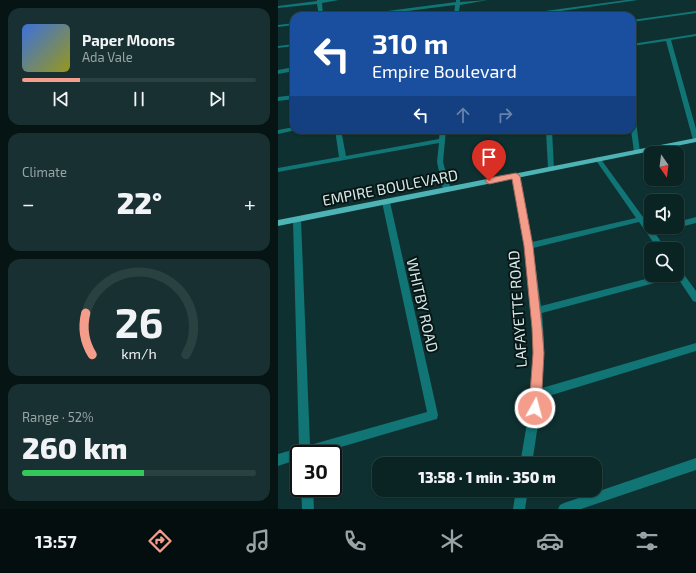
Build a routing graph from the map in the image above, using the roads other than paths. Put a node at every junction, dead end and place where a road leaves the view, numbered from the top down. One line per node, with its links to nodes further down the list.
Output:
1 (337, 0): 4 (street)
2 (486, 0): 5 (street)
3 (636, 0): 10 (street)
4 (319, 1): 6 (street); 7 (street)
5 (458, 2): 8 (street); 9 (street)
6 (278, 7)
7 (320, 12)
8 (386, 12)
9 (457, 12)
10 (546, 12)
11 (696, 12): 12 (street)
12 (636, 20)
13 (290, 24): 14 (street)
14 (278, 26)
15 (696, 35): 16 (street)
16 (668, 40): 17 (street); 30 (street)
17 (636, 44)
18 (290, 46): 19 (street)
19 (278, 48)
20 (290, 70): 21 (street)
21 (278, 72)
22 (290, 98): 23 (street)
23 (278, 99)
24 (290, 130): 25 (street)
25 (278, 132)
26 (339, 134): 33 (street)
27 (442, 134): 31 (street)
28 (549, 134): 35 (street)
29 (635, 134): 32 (street)
30 (696, 140): 32 (main road, EMPIRE BOULEVARD)
31 (441, 141): 33 (street); 38 (street)
32 (637, 152): 34 (main road, EMPIRE BOULEVARD)
33 (343, 159): 36 (street)
34 (598, 159): 35 (main road, EMPIRE BOULEVARD); 41 (street)
35 (551, 169): 37 (main road, EMPIRE BOULEVARD)
36 (278, 170)
37 (516, 176): 38 (main road, EMPIRE BOULEVARD); 46 (street, LAFAYETTE ROAD)
38 (447, 190): 39 (main road, EMPIRE BOULEVARD)
39 (386, 202): 40 (main road, EMPIRE BOULEVARD); 54 (street, WHITBY ROAD)
40 (297, 220): 44 (main road, EMPIRE BOULEVARD); 53 (street)
41 (641, 220): 45 (street); 46 (street)
42 (696, 220): 43 (street)
43 (684, 223)
44 (278, 224)
45 (644, 224)
46 (529, 246): 50 (street, LAFAYETTE ROAD)
47 (644, 282): 50 (street)
48 (684, 282): 49 (street)
49 (696, 298)
50 (536, 311): 52 (street, LAFAYETTE ROAD)
51 (696, 347): 52 (street)
52 (537, 394): 56 (street, LAFAYETTE ROAD)
53 (305, 445)
54 (331, 445)
55 (290, 457): 57 (street)
56 (527, 457)
57 (278, 460)
58 (696, 464): 63 (street)
59 (307, 497): 61 (street)
60 (521, 497): 62 (street)
61 (308, 509)
62 (519, 509)
63 (564, 509)

